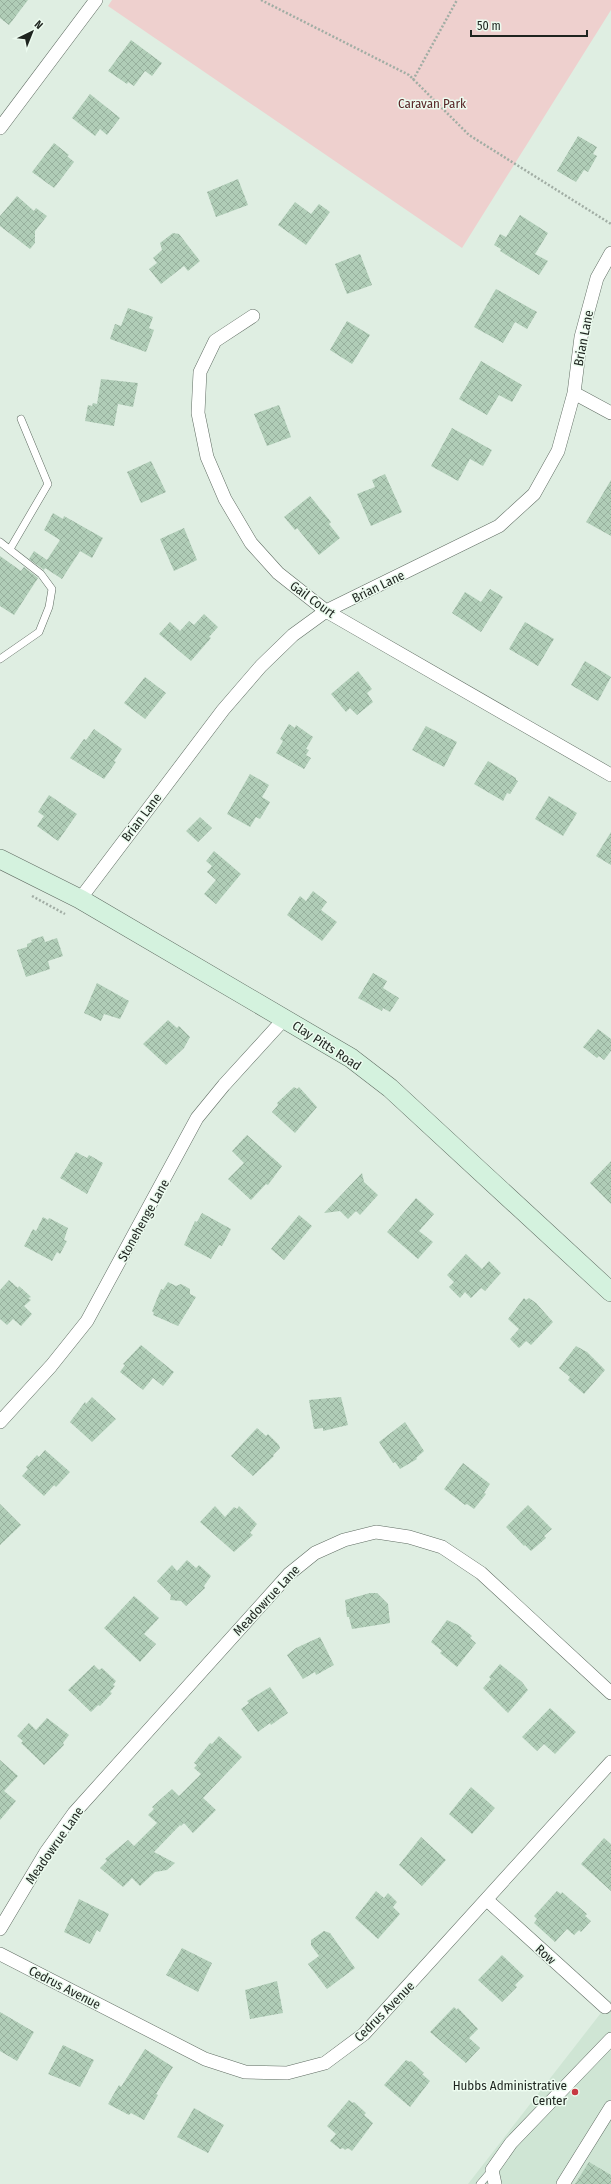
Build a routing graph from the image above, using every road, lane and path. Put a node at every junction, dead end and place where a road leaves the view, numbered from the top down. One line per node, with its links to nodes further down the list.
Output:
1 (96, 0): 5 (street)
2 (261, 0): 4 (path)
3 (457, 0): 4 (path)
4 (413, 80): 6 (path)
5 (0, 128)
6 (611, 224)
7 (611, 253): 9 (street, Brian Lane)
8 (253, 316): 14 (street, Gail Court)
9 (574, 392): 10 (street); 14 (street, Brian Lane)
10 (611, 413)
11 (21, 419): 13 (lane)
12 (0, 542): 13 (lane)
13 (10, 549): 15 (lane)
14 (326, 611): 16 (street, Gail Court); 19 (street, Brian Lane)
15 (0, 660)
16 (611, 775)
17 (0, 859): 19 (street, Clay Pitts Road)
18 (32, 896): 20 (path)
19 (80, 899): 21 (street, Clay Pitts Road)
20 (65, 914)
21 (285, 1018): 22 (street, Clay Pitts Road); 23 (street, Stonehenge Lane)
22 (611, 1292)
23 (0, 1422)
24 (611, 1693): 27 (street, Meadowrue Lane)
25 (611, 1762): 26 (street, Cedrus Avenue)
26 (487, 1900): 28 (street, Cedrus Avenue); 29 (street, Row)
27 (0, 1929)
28 (0, 1954)
29 (605, 2007)
30 (611, 2039): 32 (street)
31 (611, 2107): 35 (street)
32 (492, 2170): 33 (lane); 34 (street)
33 (480, 2184)
34 (495, 2184)
35 (563, 2184)

